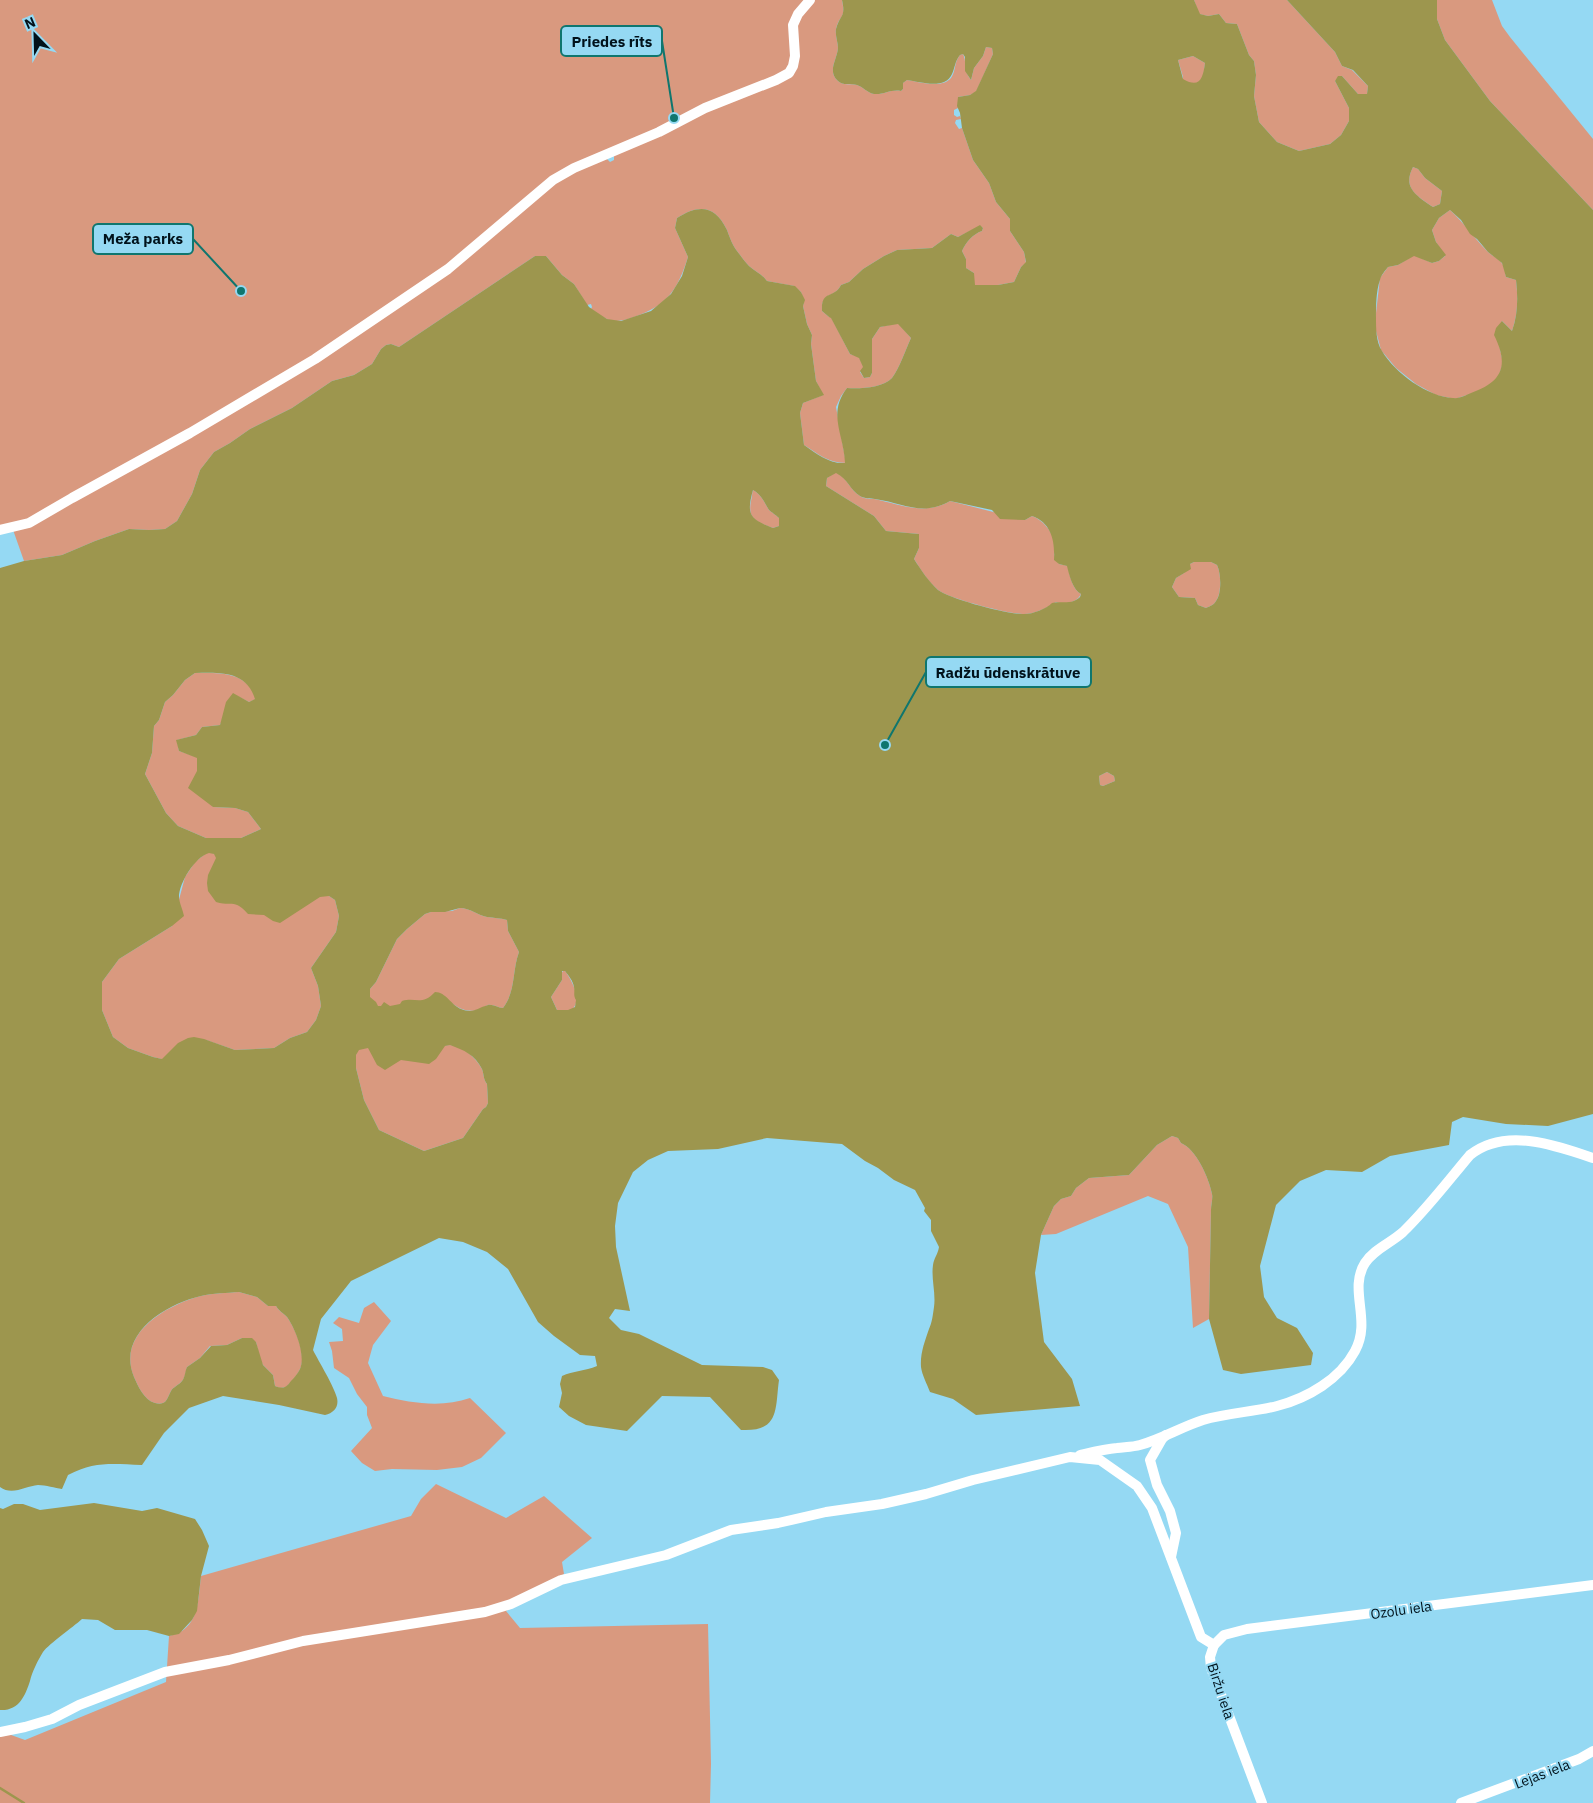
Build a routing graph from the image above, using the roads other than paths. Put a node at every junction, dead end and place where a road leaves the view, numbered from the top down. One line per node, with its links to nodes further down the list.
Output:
1 (810, 0): 2 (street)
2 (0, 530)
3 (1593, 1158): 4 (street)
4 (1168, 1433): 5 (street); 6 (street)
5 (1070, 1457): 6 (street, Biržu iela); 9 (street)
6 (1171, 1557): 8 (street, Biržu iela)
7 (1593, 1585): 8 (street, Ozolu iela)
8 (1214, 1645): 11 (street, Biržu iela)
9 (0, 1732)
10 (1593, 1751): 12 (street, Lejas iela)
11 (1262, 1803)
12 (1460, 1803)

